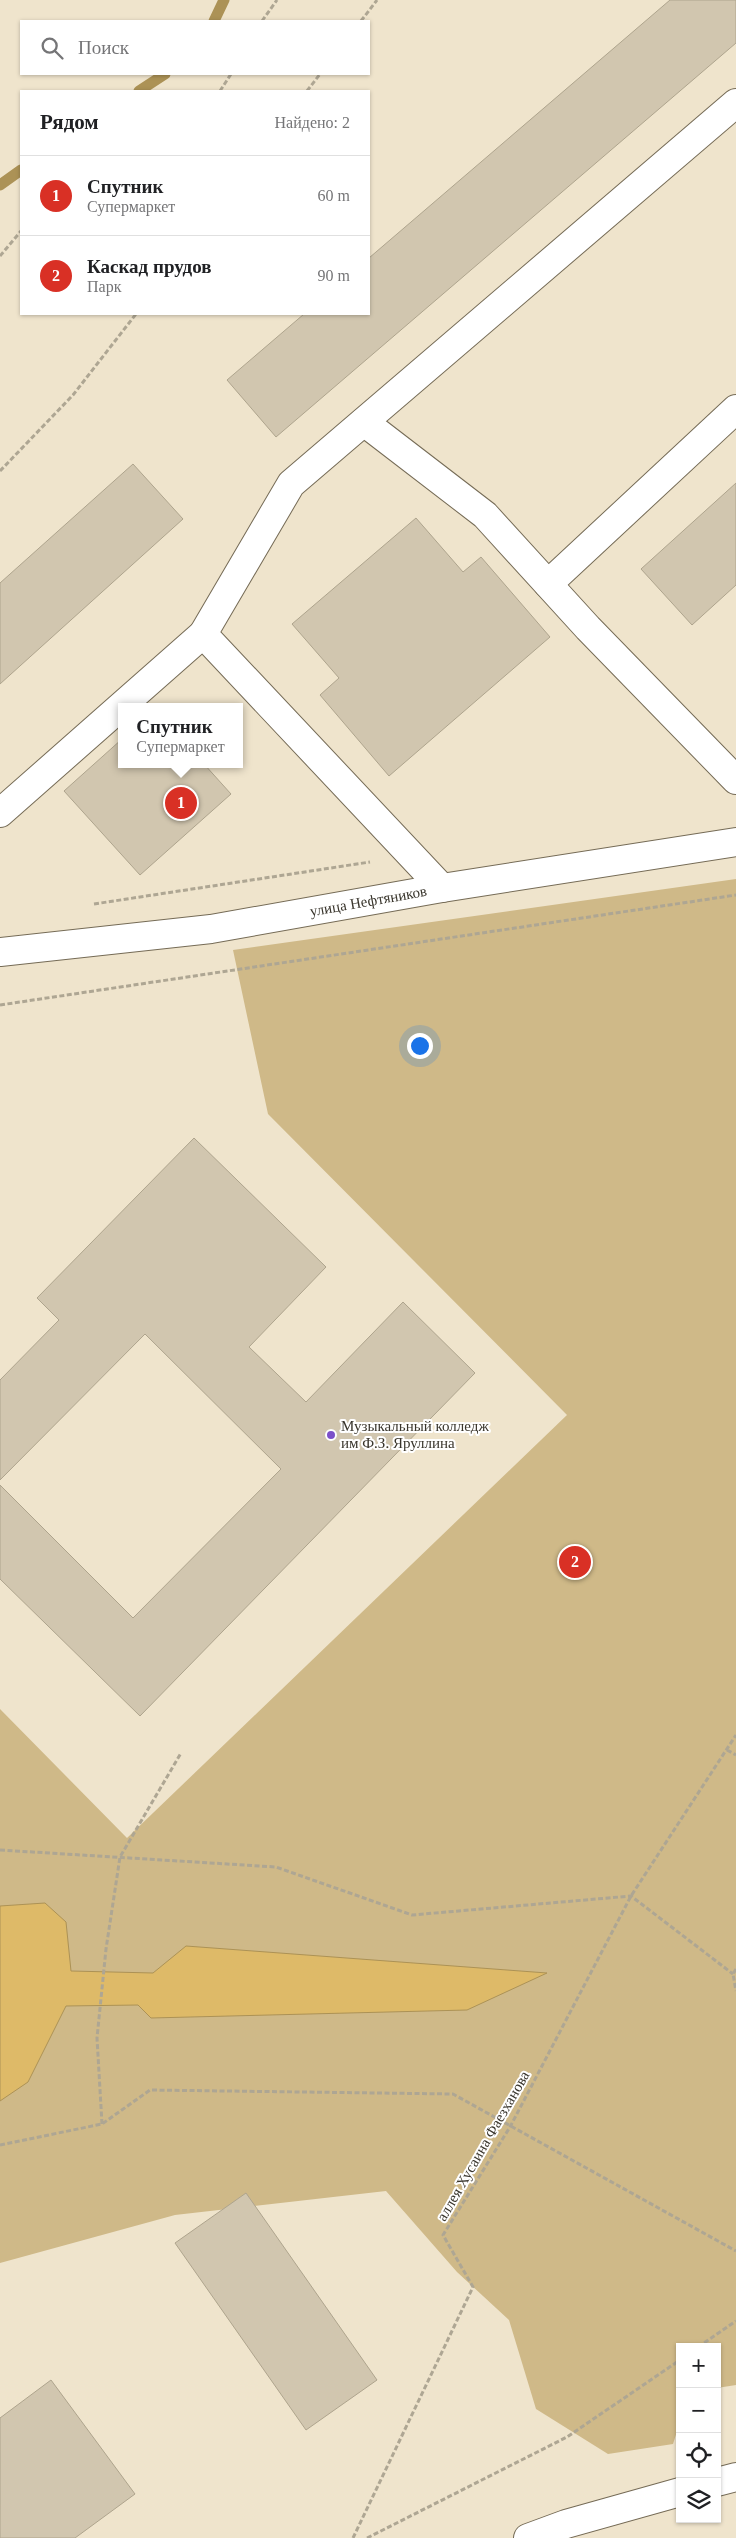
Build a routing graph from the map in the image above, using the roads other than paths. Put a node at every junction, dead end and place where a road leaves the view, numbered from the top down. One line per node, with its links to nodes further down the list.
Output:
1 (736, 103): 3 (street)
2 (736, 410): 4 (street)
3 (364, 422): 4 (street); 5 (street)
4 (548, 584): 8 (street)
5 (203, 634): 6 (street); 11 (street)
6 (125, 703)
7 (118, 709): 9 (street)
8 (736, 780)
9 (0, 813)
10 (736, 842): 11 (street, улица Нефтяников)
11 (442, 888): 12 (street, улица Нефтяников)
12 (0, 952)
13 (736, 2477): 14 (street)
14 (721, 2481)
15 (676, 2493): 16 (street)
16 (528, 2538)

